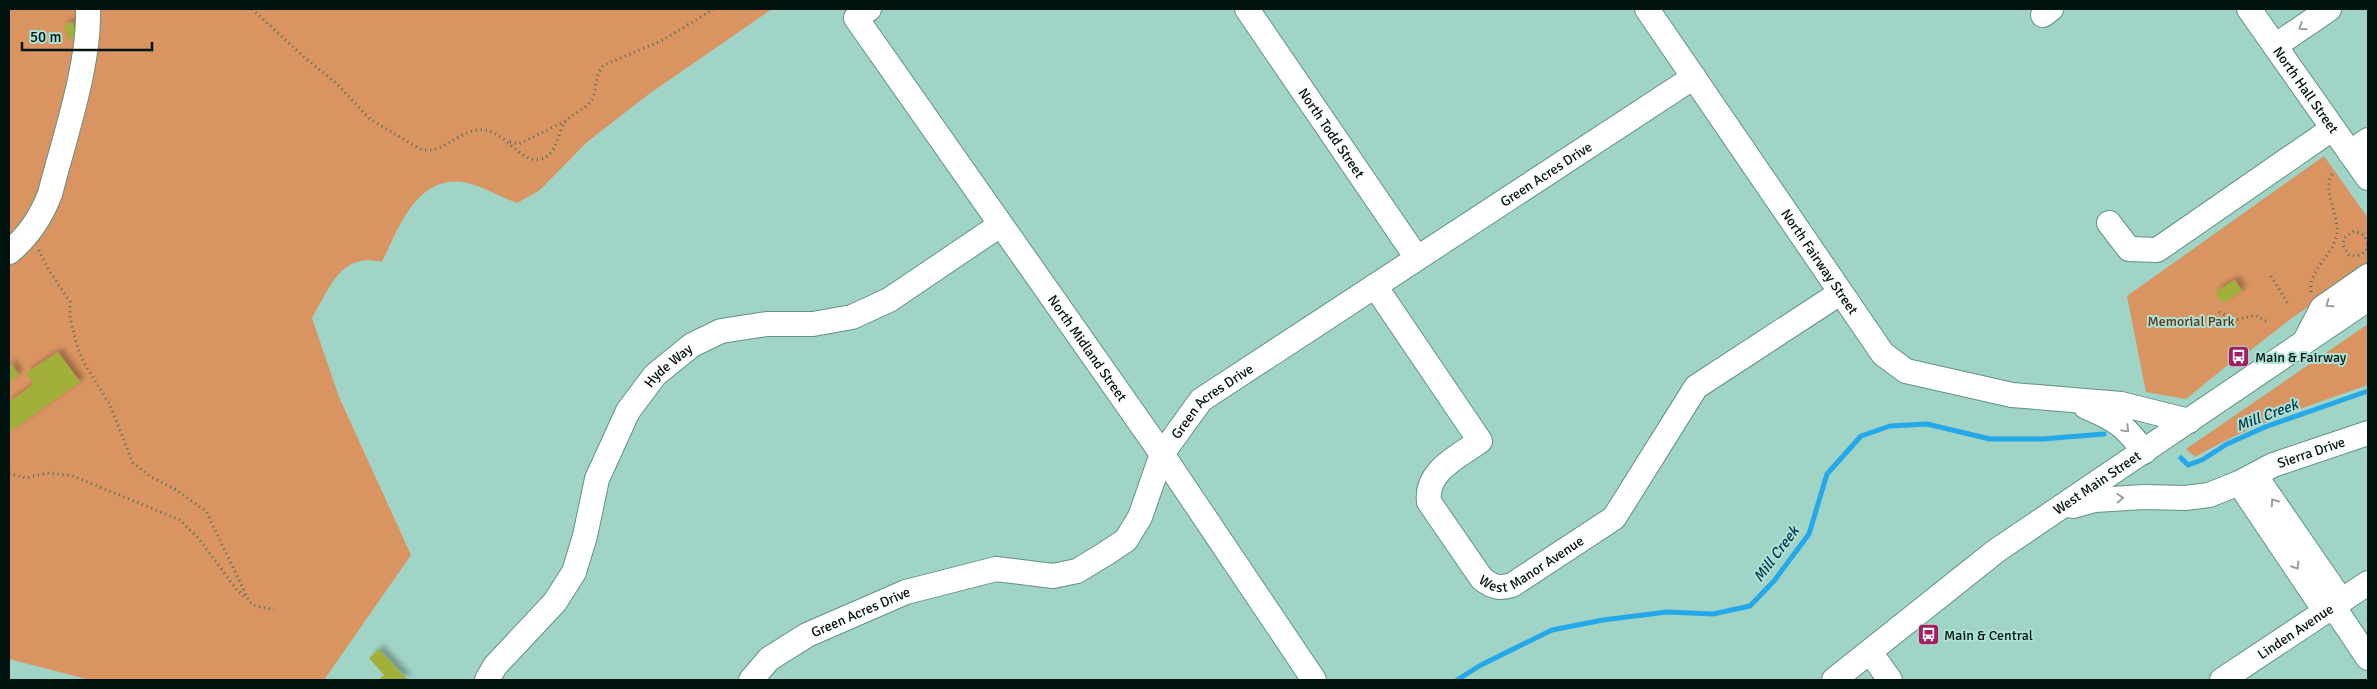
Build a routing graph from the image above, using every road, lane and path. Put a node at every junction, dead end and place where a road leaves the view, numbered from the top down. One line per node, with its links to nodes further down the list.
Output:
1 (88, 9): 18 (street)
2 (252, 9): 13 (path)
3 (714, 9): 11 (path)
4 (1247, 9): 24 (street, North Todd Street)
5 (1647, 9): 10 (street, North Fairway Street)
6 (2249, 9): 9 (street, North Hall Street)
7 (2329, 9): 9 (street, one-way to 9)
8 (862, 13): 19 (street, North Midland Street)
9 (2275, 46): 12 (street, North Hall Street)
10 (1694, 77): 24 (street, Green Acres Drive); 29 (street, North Fairway Street)
11 (567, 120): 13 (path); 13 (path)
12 (2332, 129): 14 (street, North Hall Street); 17 (street)
13 (507, 141)
14 (2362, 161): 16 (street, North Hall Street)
15 (2333, 173): 20 (path)
16 (2368, 195)
17 (2109, 222)
18 (34, 224): 23 (street); 45 (path)
19 (1000, 225): 38 (street, North Midland Street); 50 (street, Hyde Way)
20 (2336, 241): 21 (path); 28 (path)
21 (2343, 242): 22 (path); 22 (path)
22 (2368, 245)
23 (9, 252)
24 (1417, 258): 27 (street, Green Acres Drive)
25 (2271, 276): 31 (path)
26 (2368, 276): 34 (street, one-way to 34)
27 (1375, 286): 29 (street, West Manor Avenue); 38 (street, Green Acres Drive)
28 (2311, 292)
29 (1840, 293): 35 (street, North Fairway Street)
30 (2368, 299): 34 (street, West Main Street)
31 (2289, 305)
32 (2219, 312): 33 (path)
33 (2268, 322)
34 (2304, 343): 36 (street, West Main Street)
35 (2068, 400): 36 (street, North Fairway Street); 39 (street, North Fairway Street, one-way to 39)
36 (2189, 421): 39 (street, West Main Street)
37 (2368, 433): 41 (street, Sierra Drive)
38 (1162, 454): 51 (street, Green Acres Drive); 52 (street, North Midland Street)
39 (2135, 458): 42 (street, North Fairway Street); 43 (street, West Main Street)
40 (9, 473): 45 (path)
41 (2247, 479): 42 (street, Sierra Drive); 46 (street)
42 (2185, 498): 43 (street, one-way to 42)
43 (2056, 511): 48 (street, West Main Street)
44 (2368, 582): 46 (street, Linden Avenue)
45 (249, 601): 47 (path)
46 (2333, 606): 49 (street); 55 (street, Linden Avenue)
47 (274, 610)
48 (1870, 652): 53 (street, West Main Street); 54 (street)
49 (2368, 658)
50 (487, 680)
51 (751, 680)
52 (1314, 680)
53 (1834, 680)
54 (1890, 680)
55 (2222, 680)

